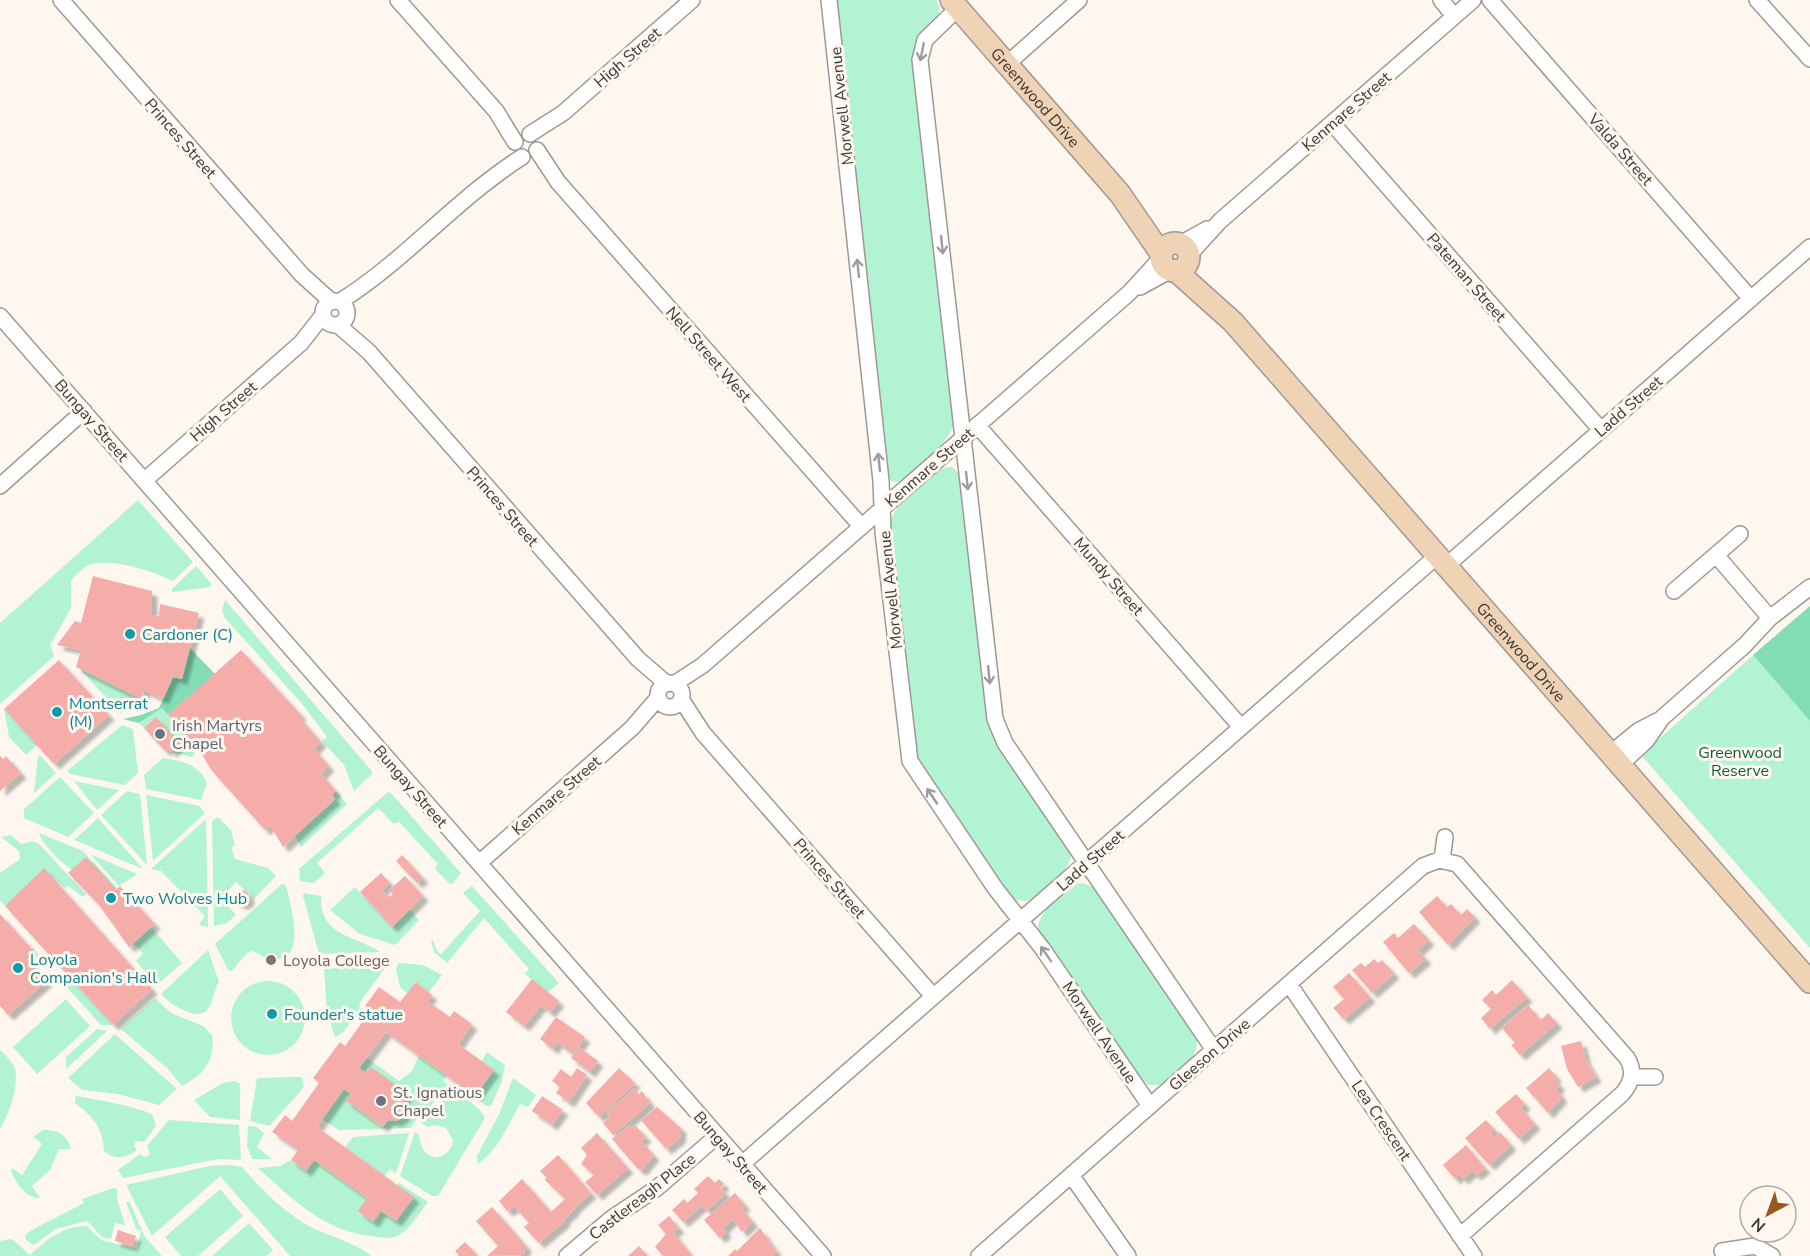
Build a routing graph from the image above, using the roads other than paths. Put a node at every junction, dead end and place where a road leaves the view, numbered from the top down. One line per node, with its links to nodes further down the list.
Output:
1 (61, 0): 19 (street, Princes Street)
2 (398, 0): 15 (street, Nell Street West)
3 (692, 0): 15 (street, High Street)
4 (829, 0): 27 (street, Morwell Avenue, one-way to 4)
5 (1079, 0): 13 (street)
6 (1441, 0): 11 (street)
7 (1473, 0): 11 (street, Kenmare Street)
8 (1490, 0): 18 (street, Valda Street)
9 (1757, 0): 12 (street)
10 (954, 4): 13 (street, Greenwood Drive); 24 (street, one-way to 24)
11 (1454, 16): 14 (street, Kenmare Street)
12 (1810, 58)
13 (1007, 64): 17 (street, Greenwood Drive)
14 (1332, 123): 17 (street, Kenmare Street); 23 (street, Pateman Street)
15 (526, 146): 19 (street, High Street); 28 (street, Nell Street West)
16 (1810, 247): 18 (street, Ladd Street)
17 (1175, 257): 22 (street, Kenmare Street); 31 (street, Greenwood Drive)
18 (1751, 298): 23 (street, Ladd Street)
19 (335, 314): 25 (street, High Street); 35 (street, Princes Street)
20 (0, 316): 21 (street, Bungay Street)
21 (84, 411): 25 (street, Bungay Street); 26 (street)
22 (977, 425): 24 (street, Kenmare Street); 36 (street, Mundy Street)
23 (1601, 430): 31 (street, Ladd Street)
24 (962, 437): 27 (street, Kenmare Street); 40 (street, one-way to 40)
25 (145, 480): 41 (street, Bungay Street)
26 (0, 486)
27 (883, 507): 28 (street, Kenmare Street); 42 (street, Morwell Avenue, one-way to 27)
28 (861, 526): 35 (street, Kenmare Street)
29 (1740, 534): 30 (street)
30 (1716, 555): 33 (street); 34 (street)
31 (1442, 561): 36 (street, Ladd Street); 37 (street, Greenwood Drive)
32 (1810, 587): 34 (street)
33 (1674, 591)
34 (1770, 618): 37 (street)
35 (670, 695): 41 (street, Kenmare Street); 45 (street, Princes Street)
36 (1241, 727): 40 (street, Ladd Street)
37 (1615, 759): 43 (street, Greenwood Drive)
38 (1445, 837): 39 (street)
39 (1442, 860): 44 (street, Gleeson Drive); 47 (street)
40 (1087, 862): 42 (street, Ladd Street); 46 (street)
41 (479, 863): 50 (street, Bungay Street)
42 (1020, 920): 45 (street, Ladd Street); 49 (street, Morwell Avenue, one-way to 42)
43 (1810, 982)
44 (1289, 984): 46 (street, Gleeson Drive); 53 (street, Lea Crescent)
45 (933, 996): 51 (street, Ladd Street)
46 (1214, 1050): 49 (street, Gleeson Drive)
47 (1631, 1077): 48 (street); 53 (street)
48 (1655, 1077)
49 (1150, 1106): 52 (street, Gleeson Drive)
50 (717, 1136): 51 (street, Bungay Street); 55 (street, Castlereagh Place)
51 (742, 1164): 56 (street, Bungay Street)
52 (1071, 1175): 57 (street, Gleeson Drive); 58 (street)
53 (1460, 1236): 59 (street, Lea Crescent)
54 (1722, 1251): 60 (street)
55 (567, 1256)
56 (823, 1256)
57 (979, 1256)
58 (1128, 1256)
59 (1474, 1256)
60 (1772, 1256)

